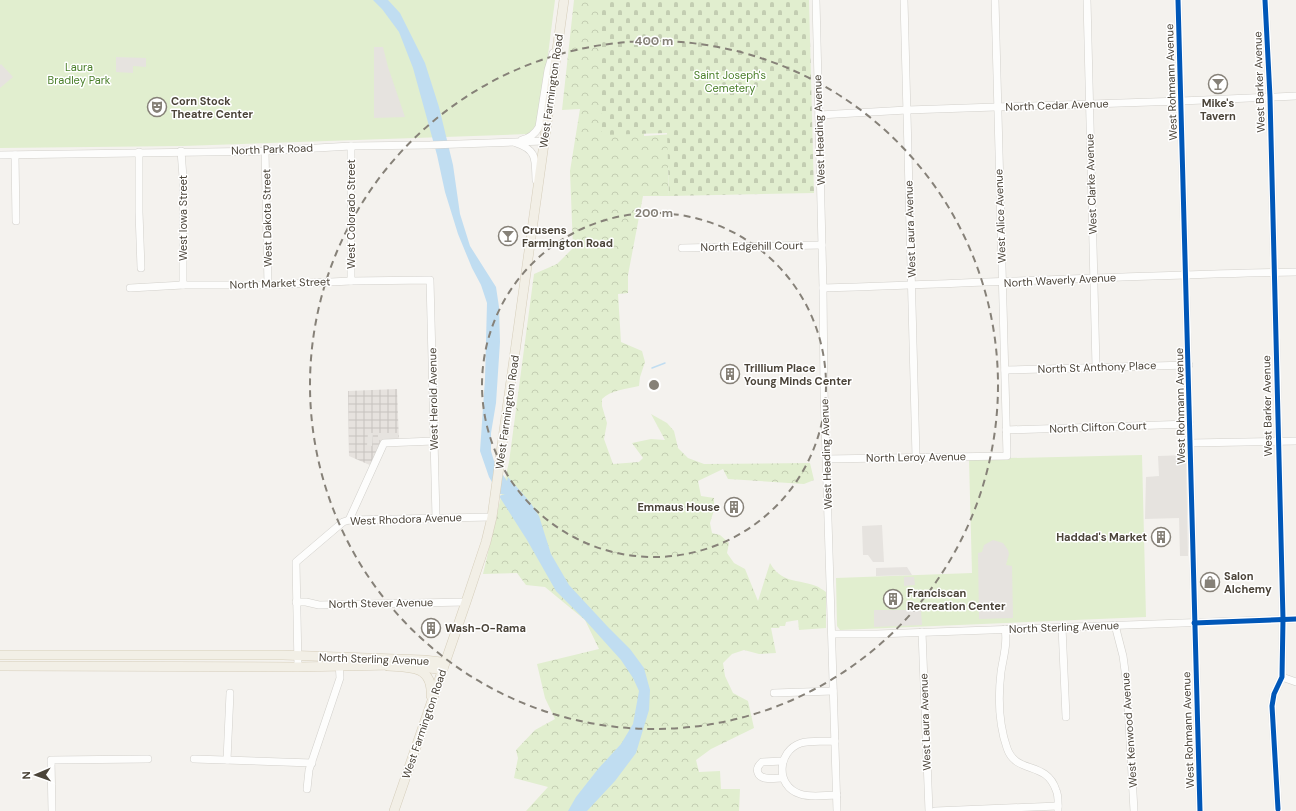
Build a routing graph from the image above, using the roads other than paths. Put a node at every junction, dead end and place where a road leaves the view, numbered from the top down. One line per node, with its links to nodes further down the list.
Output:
1 (564, 0): 8 (main road, West Farmington Road)
2 (816, 0): 15 (street, West Heading Avenue)
3 (904, 0): 14 (street, West Laura Avenue)
4 (995, 0): 13 (street, West Alice Avenue)
5 (1087, 0): 12 (street, West Clarke Avenue)
6 (1178, 0): 11 (street, West Rohmann Avenue)
7 (1265, 0): 10 (street, West Barker Avenue)
8 (559, 34): 16 (main road, West Farmington Road); 17 (street)
9 (1296, 96): 10 (street, North Cedar Avenue)
10 (1270, 97): 11 (street, North Cedar Avenue); 29 (street, West Barker Avenue)
11 (1181, 101): 12 (street, North Cedar Avenue); 31 (street, West Rohmann Avenue)
12 (1089, 104): 13 (street, North Cedar Avenue); 32 (street, West Clarke Avenue)
13 (997, 107): 14 (street, North Cedar Avenue); 35 (street, West Alice Avenue)
14 (907, 110): 15 (street, North Cedar Avenue); 38 (street, West Laura Avenue)
15 (819, 115): 26 (street, West Heading Avenue)
16 (544, 141): 17 (street, North Park Road); 24 (main road, West Farmington Road)
17 (512, 142): 18 (street, North Park Road); 24 (street)
18 (350, 146): 20 (street, North Park Road); 34 (street, West Colorado Street)
19 (181, 151): 20 (street, North Park Road); 21 (street, North Park Road); 36 (street, West Iowa Street)
20 (265, 151): 37 (street, West Dakota Street)
21 (139, 152): 23 (street, North Park Road); 28 (street)
22 (0, 155): 23 (street, North Park Road)
23 (15, 155): 25 (street)
24 (536, 196): 53 (main road, West Farmington Road)
25 (16, 221)
26 (822, 245): 27 (street, North Edgehill Court); 40 (street, West Heading Avenue)
27 (682, 248)
28 (141, 268)
29 (1274, 272): 30 (street, North Waverly Avenue); 31 (street, North Waverly Avenue); 48 (street, West Barker Avenue)
30 (1296, 272)
31 (1186, 274): 32 (street, North Waverly Avenue); 41 (street, West Rohmann Avenue)
32 (1094, 278): 35 (street, North Waverly Avenue); 42 (street, West Clarke Avenue)
33 (430, 280): 34 (street, North Market Street); 46 (street, West Herold Avenue)
34 (351, 281): 37 (street, North Market Street)
35 (1002, 282): 38 (street, North Waverly Avenue); 43 (street, West Alice Avenue)
36 (183, 285): 37 (street, North Market Street); 39 (street, North Market Street)
37 (268, 285)
38 (912, 286): 40 (street, North Waverly Avenue); 51 (street, West Laura Avenue)
39 (130, 288)
40 (823, 288): 52 (street, West Heading Avenue)
41 (1188, 365): 42 (street, North St Anthony Place); 44 (street, West Rohmann Avenue)
42 (1096, 367): 43 (street, North St Anthony Place)
43 (1005, 370): 45 (street, West Alice Avenue)
44 (1190, 424): 45 (street, North Clifton Court); 49 (street, West Rohmann Avenue)
45 (1006, 430): 50 (street, West Alice Avenue)
46 (434, 441): 54 (street, West Herold Avenue); 55 (street)
47 (1296, 441): 48 (street)
48 (1278, 442): 49 (street); 58 (street, West Barker Avenue)
49 (1191, 443): 60 (street, West Rohmann Avenue)
50 (1007, 456): 51 (street, North Leroy Avenue)
51 (916, 457): 52 (street, North Leroy Avenue)
52 (826, 459): 65 (street, West Heading Avenue)
53 (492, 517): 54 (street, West Rhodora Avenue); 57 (main road, West Farmington Road)
54 (436, 518): 55 (street, West Rhodora Avenue)
55 (349, 520): 56 (street, West Rhodora Avenue)
56 (296, 602): 57 (street, North Stever Avenue); 67 (street, West Rhodora Avenue)
57 (466, 602): 72 (main road, West Farmington Road)
58 (1283, 619): 59 (street, North Sterling Avenue); 60 (street, North Sterling Avenue); 73 (street, West Barker Avenue)
59 (1296, 619)
60 (1194, 623): 61 (street, North Sterling Avenue); 97 (street, West Rohmann Avenue)
61 (1115, 625): 62 (street, North Sterling Avenue); 96 (street, West Kenwood Avenue)
62 (1062, 627): 63 (street, North Sterling Avenue); 79 (street)
63 (1006, 629): 64 (street, North Sterling Avenue); 89 (street)
64 (922, 632): 65 (street, North Sterling Avenue); 94 (street, West Laura Avenue)
65 (832, 634): 75 (street, West Heading Avenue)
66 (0, 655): 67 (main road, North Sterling Avenue)
67 (298, 656): 68 (main road, North Sterling Avenue); 71 (street, West Rhodora Avenue)
68 (339, 662): 69 (main road, North Sterling Avenue); 71 (main road, North Sterling Avenue); 72 (main road, North Sterling Avenue); 85 (street)
69 (374, 665): 72 (main road, North Sterling Avenue); 78 (main road)
70 (0, 666): 71 (main road, North Sterling Avenue)
71 (298, 667)
72 (443, 669): 78 (main road, West Farmington Road)
73 (1282, 677): 74 (street); 90 (street, West Barker Avenue)
74 (1296, 682)
75 (833, 691): 77 (street); 80 (street, West Heading Avenue)
76 (230, 693): 83 (street)
77 (774, 693)
78 (428, 715): 92 (main road, West Farmington Road)
79 (1066, 717)
80 (835, 741): 84 (street); 88 (street, West Heading Avenue)
81 (148, 759): 91 (street)
82 (194, 759): 83 (street)
83 (227, 760): 85 (street)
84 (783, 761): 86 (street); 86 (street)
85 (312, 763): 87 (street)
86 (782, 778): 88 (street)
87 (307, 788)
88 (837, 795): 93 (street, West Heading Avenue)
89 (1058, 808): 95 (street)
90 (1278, 809)
91 (52, 811)
92 (394, 811)
93 (837, 811)
94 (929, 811)
95 (935, 811)
96 (1134, 811)
97 (1200, 811)

